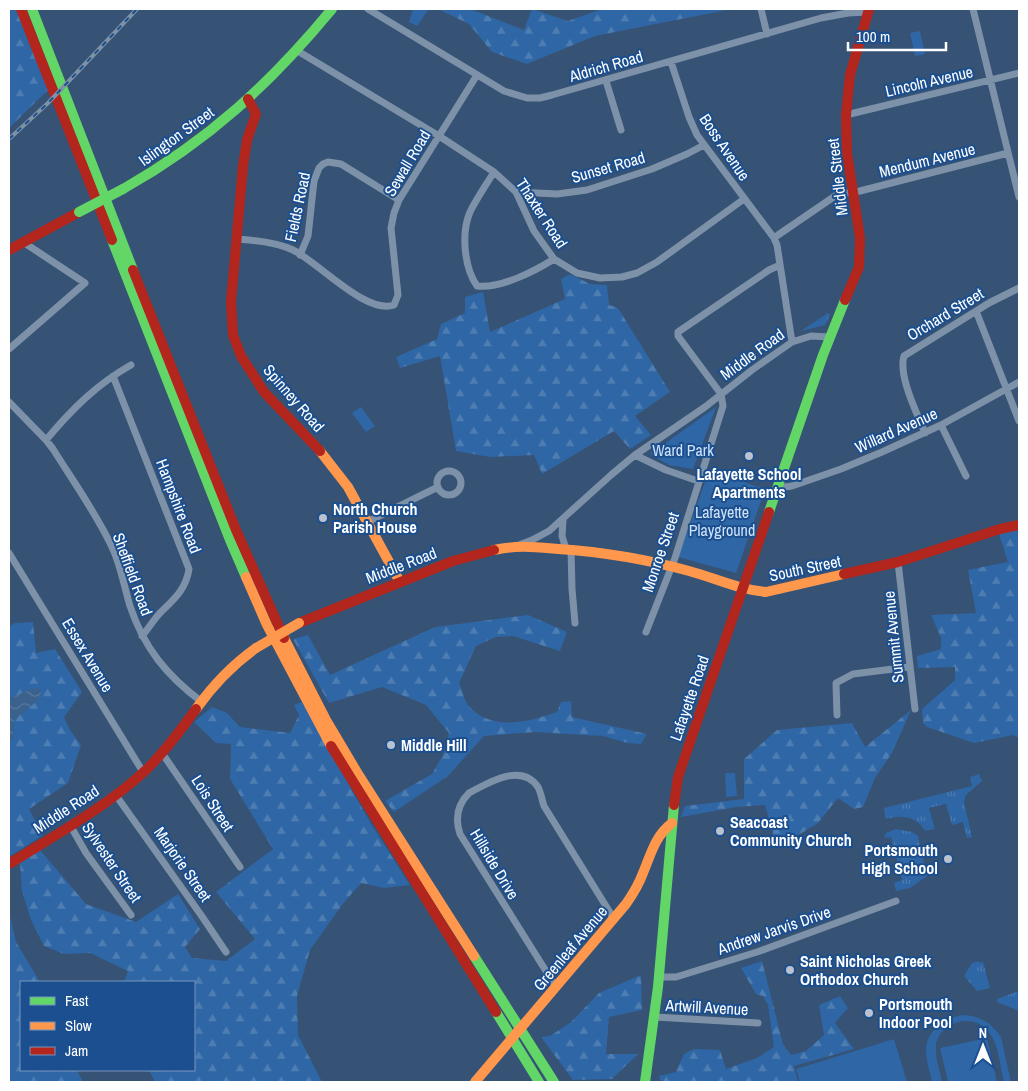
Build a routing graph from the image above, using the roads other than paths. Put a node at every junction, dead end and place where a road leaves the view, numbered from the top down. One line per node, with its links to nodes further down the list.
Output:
1 (21, 9): 86 (main road)
2 (32, 9): 85 (main road)
3 (332, 9): 9 (main road, Islington Street)
4 (368, 9): 12 (street, Aldrich Road)
5 (761, 9): 8 (street)
6 (973, 9): 14 (street)
7 (869, 10): 8 (street, Aldrich Road); 16 (main road, Middle Street)
8 (767, 34): 10 (street, Aldrich Road)
9 (296, 50): 15 (main road, Islington Street); 18 (street, Thaxter Road)
10 (671, 62): 13 (street, Aldrich Road); 19 (street, Boss Avenue)
11 (1019, 73): 14 (street, Lincoln Avenue)
12 (477, 75): 13 (street, Aldrich Road); 18 (street, Sewall Road)
13 (606, 80): 17 (street)
14 (991, 81): 16 (street, Lincoln Avenue); 20 (street)
15 (248, 99): 28 (main road, Spinney Road); 29 (main road, Islington Street, bridge)
16 (846, 115): 23 (main road, Middle Street)
17 (621, 130)
18 (439, 136): 21 (street, Thaxter Road); 26 (street, Sewall Road)
19 (704, 144): 22 (street, Sunset Road); 25 (street, Boss Avenue)
20 (1008, 153): 23 (street, Mendum Avenue); 24 (street)
21 (494, 172): 22 (street, Thaxter Road); 31 (street)
22 (516, 192): 31 (street, Thaxter Road)
23 (853, 192): 27 (street, Mendum Avenue); 35 (main road, Middle Street)
24 (1019, 197)
25 (744, 199): 27 (street, Boss Avenue); 31 (street, Thaxter Road)
26 (399, 200): 30 (street, Fields Road); 30 (street, Sewall Road)
27 (774, 238): 32 (street)
28 (236, 239): 30 (street, Sewall Road); 54 (main road, Spinney Road)
29 (14, 246): 37 (street)
30 (300, 255)
31 (554, 259)
32 (780, 265): 36 (street); 42 (street)
33 (1019, 288): 34 (street, Orchard Street)
34 (976, 311): 41 (street); 46 (street, Orchard Street)
35 (829, 337): 36 (street, Middle Road); 52 (main road, Lafayette Road)
36 (792, 342): 42 (street, Middle Road)
37 (9, 348)
38 (131, 365): 39 (street)
39 (113, 376): 47 (street); 65 (street, Hampshire Road)
40 (1019, 382): 41 (street, Willard Avenue)
41 (1006, 389): 44 (street); 45 (street, Willard Avenue)
42 (721, 394): 48 (street, Middle Road); 50 (street, Monroe Street)
43 (9, 402): 47 (street, Sheffield Road)
44 (1019, 421)
45 (941, 425): 46 (street, Willard Avenue); 49 (street)
46 (925, 433): 52 (street, Willard Avenue)
47 (46, 440): 65 (street, Sheffield Road)
48 (635, 455): 50 (street); 53 (street, Middle Road)
49 (966, 476)
50 (698, 481): 60 (street, Monroe Street)
51 (438, 487): 54 (street)
52 (778, 488): 62 (main road, Lafayette Road)
53 (563, 520): 56 (street, Middle Road); 57 (street)
54 (367, 522): 61 (main road, Spinney Road)
55 (1019, 525): 59 (main road, South Street)
56 (514, 546): 57 (main road, South Street); 61 (main road, Middle Road)
57 (568, 549): 60 (main road, South Street); 63 (street)
58 (9, 553): 71 (street, Essex Avenue)
59 (898, 562): 62 (main road, South Street); 66 (street, Summit Avenue)
60 (672, 566): 62 (main road, South Street); 64 (street, Monroe Street)
61 (400, 582): 67 (main road, Middle Road, bridge)
62 (743, 588): 74 (main road, Lafayette Road)
63 (575, 623)
64 (646, 632)
65 (142, 636): 67 (street, Sheffield Road)
66 (909, 667): 68 (street, Summit Avenue); 69 (street)
67 (202, 702): 70 (main road, Middle Road)
68 (915, 710)
69 (837, 715)
70 (162, 753): 71 (main road, Middle Road); 76 (street, Lois Street)
71 (143, 772): 72 (main road, Middle Road)
72 (115, 794): 73 (main road, Middle Road); 80 (street, Marjorie Street)
73 (70, 824): 75 (main road, Middle Road); 78 (street, Sylvester Street)
74 (672, 824): 79 (main road, Greenleaf Avenue); 81 (main road, Lafayette Road)
75 (9, 864)
76 (240, 867)
77 (896, 901): 81 (street, Andrew Jarvis Drive)
78 (131, 915)
79 (614, 919): 82 (main road, Greenleaf Avenue); 82 (street, Hillside Drive)
80 (226, 952)
81 (659, 977): 83 (main road, Lafayette Road)
82 (556, 988): 85 (main road, Greenleaf Avenue)
83 (654, 1017): 84 (street, Artwill Avenue); 90 (main road, Lafayette Road)
84 (758, 1024)
85 (520, 1028): 86 (main road, Greenleaf Avenue); 89 (main road)
86 (512, 1038): 87 (main road, Greenleaf Avenue); 88 (main road)
87 (475, 1082)
88 (539, 1082)
89 (554, 1082)
90 (645, 1082)

